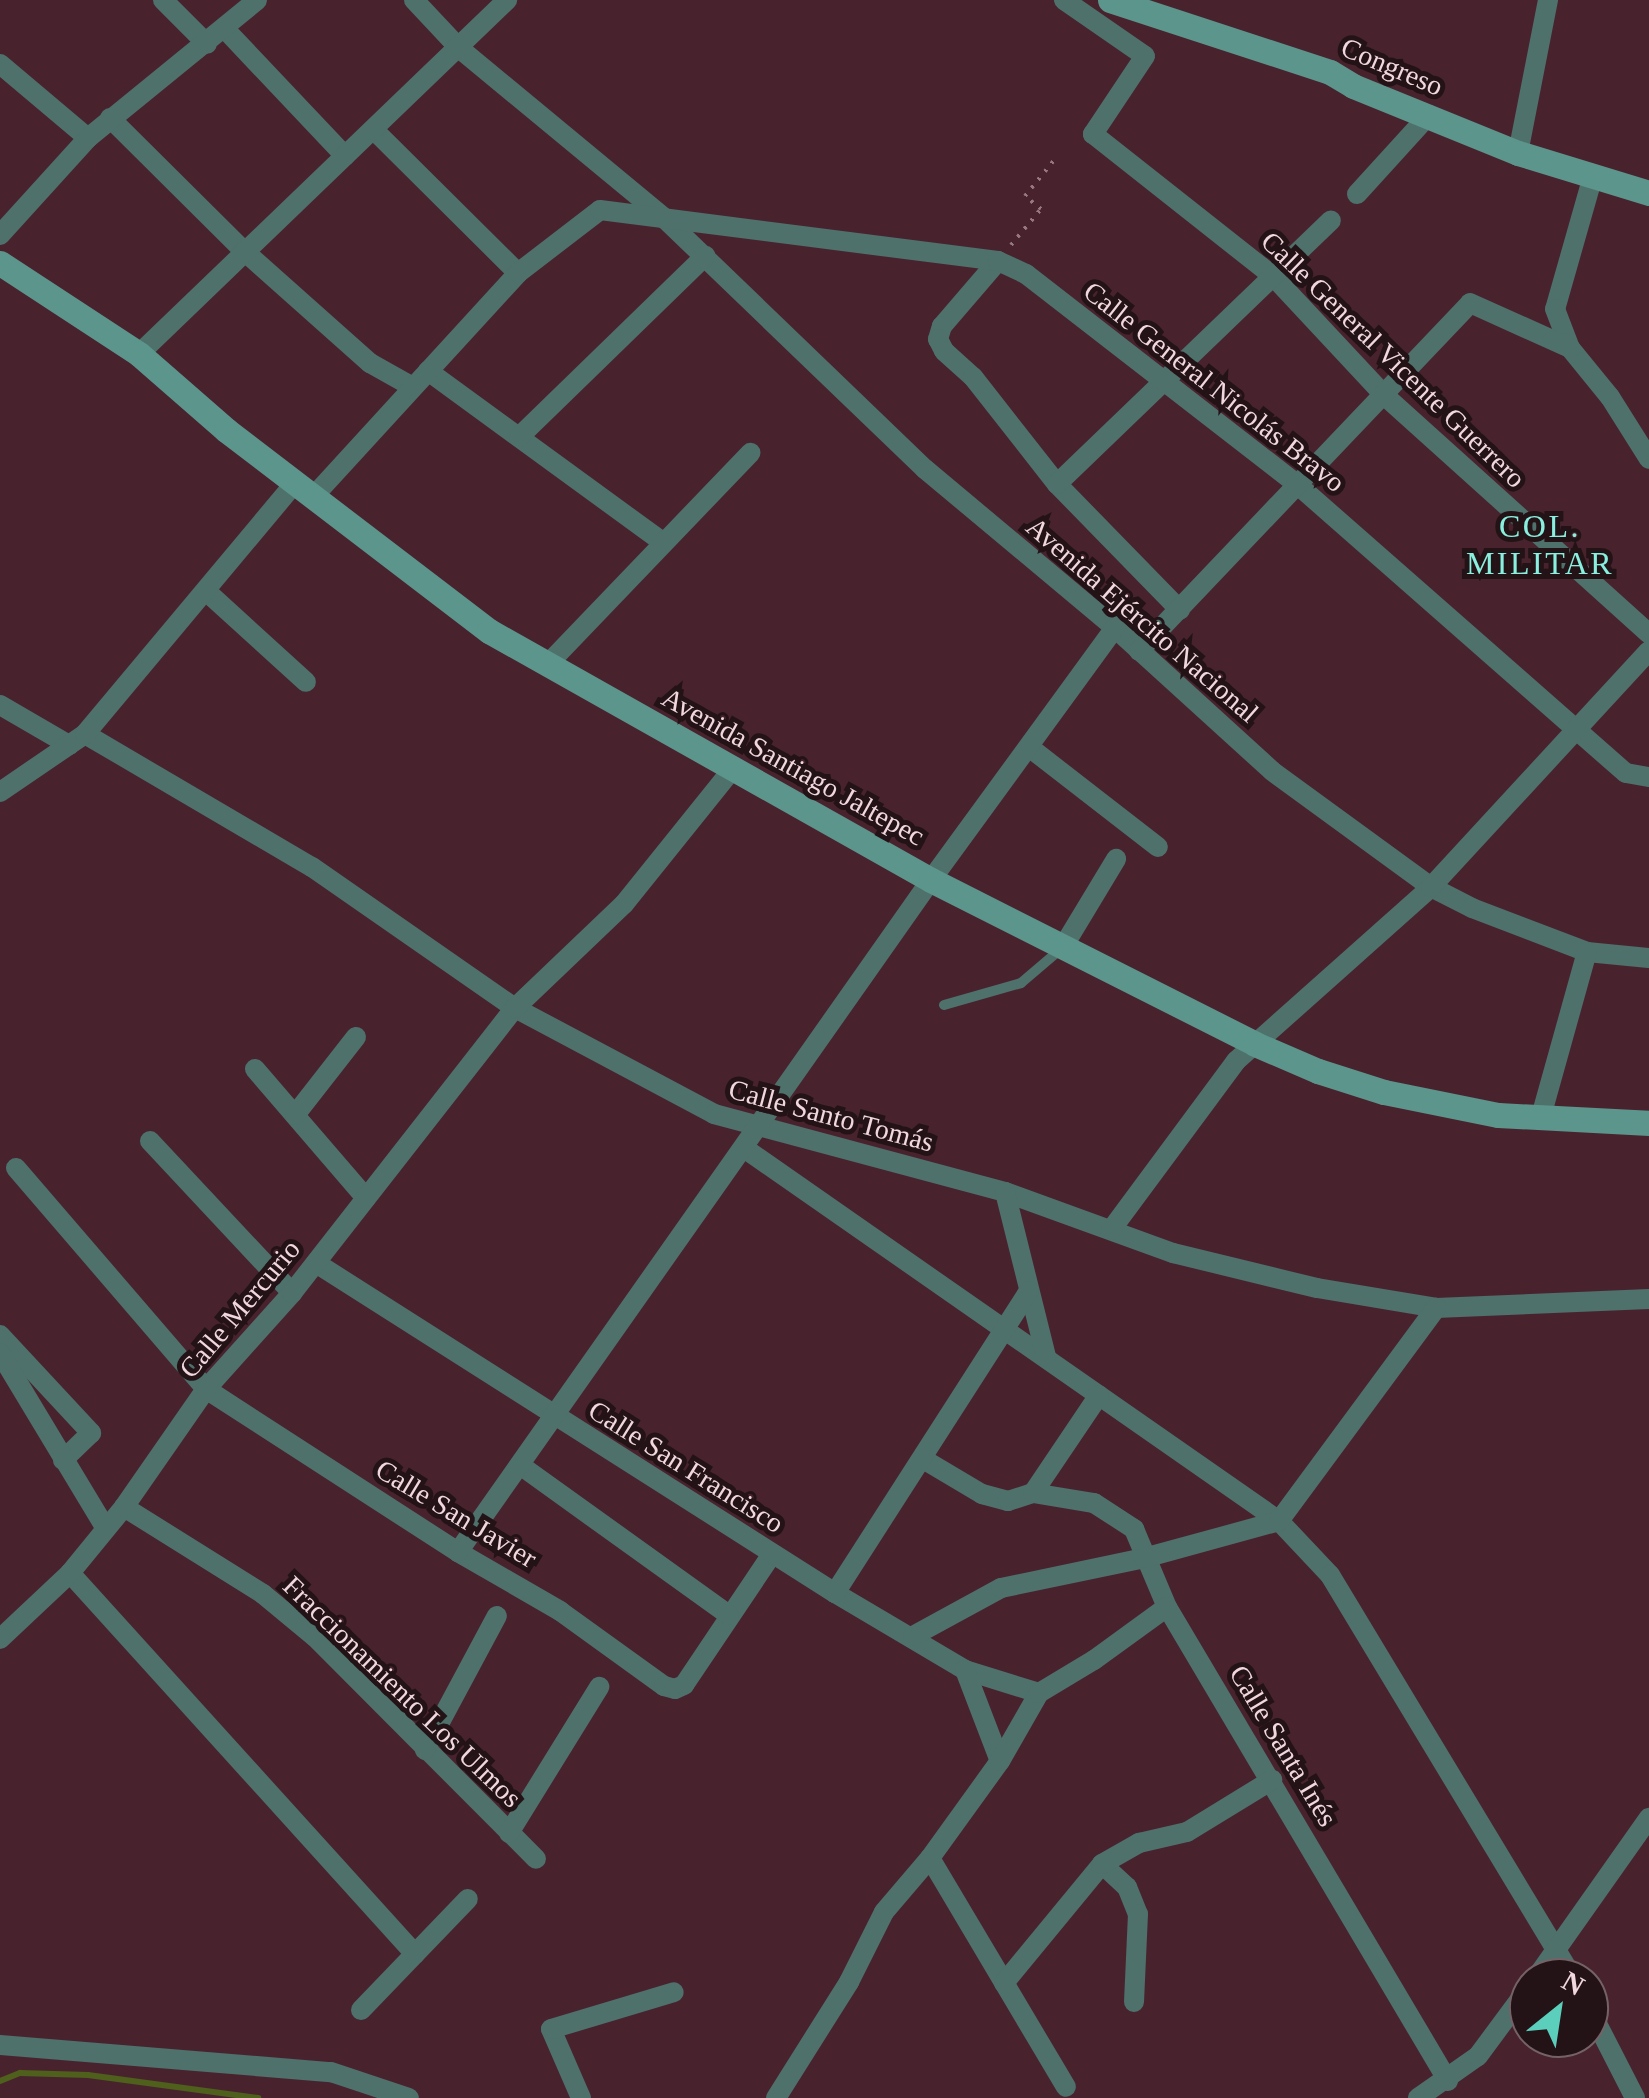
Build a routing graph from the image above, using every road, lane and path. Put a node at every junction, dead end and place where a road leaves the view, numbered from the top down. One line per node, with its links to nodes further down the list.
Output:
1 (163, 0): 9 (street)
2 (257, 0): 8 (street)
3 (414, 0): 10 (street, Avenida Ejército Nacional)
4 (507, 0): 10 (street)
5 (1064, 0): 30 (street, Calle General Vicente Guerrero)
6 (1110, 0): 12 (street, Congreso)
7 (1548, 0): 16 (street)
8 (224, 28): 9 (street); 17 (street)
9 (207, 44): 13 (street)
10 (459, 48): 14 (street); 22 (street, Avenida Ejército Nacional)
11 (0, 64): 15 (street)
12 (1429, 115): 16 (street, Congreso); 21 (street)
13 (110, 118): 15 (street); 25 (street)
14 (374, 130): 17 (street); 29 (street)
15 (88, 138): 24 (street)
16 (1518, 153): 19 (street, Congreso)
17 (344, 156): 25 (street)
18 (1055, 159): 27 (path)
19 (1593, 176): 20 (street, Congreso); 31 (street)
20 (1649, 193)
21 (1357, 194)
22 (663, 217): 26 (street, Avenida Ejército Nacional); 27 (street, Calle General Nicolás Bravo); 29 (street, Calle General Nicolás Bravo)
23 (1330, 220): 30 (street)
24 (0, 235)
25 (242, 250): 32 (street); 33 (street)
26 (705, 256): 36 (street); 45 (street, Avenida Ejército Nacional)
27 (998, 261): 34 (street, Calle General Nicolás Bravo); 39 (street)
28 (0, 262): 32 (street, Avenida Santiago Jaltepec)
29 (518, 272): 33 (street, Calle General Nicolás Bravo)
30 (1273, 276): 34 (street); 35 (street, Calle General Vicente Guerrero)
31 (1570, 348): 35 (street); 38 (street)
32 (139, 354): 41 (street, Avenida Santiago Jaltepec)
33 (420, 379): 36 (street); 41 (street, Calle General Nicolás Bravo)
34 (1168, 381): 39 (street); 40 (street, Calle General Nicolás Bravo)
35 (1385, 396): 40 (street); 46 (street, Calle General Vicente Guerrero)
36 (518, 437): 42 (street)
37 (750, 453): 42 (street)
38 (1649, 459)
39 (1057, 484): 44 (street)
40 (1299, 486): 44 (street); 52 (street, Calle General Nicolás Bravo)
41 (303, 491): 43 (street, Calle General Nicolás Bravo); 49 (street, Avenida Santiago Jaltepec)
42 (661, 542): 49 (street)
43 (206, 591): 50 (street); 53 (street, Calle General Nicolás Bravo)
44 (1180, 610): 47 (street)
45 (1114, 628): 47 (street, Avenida Ejército Nacional); 54 (street)
46 (1649, 634)
47 (1139, 651): 61 (street, Avenida Ejército Nacional)
48 (1649, 651): 52 (street)
49 (547, 665): 55 (street, Avenida Santiago Jaltepec)
50 (306, 682)
51 (0, 705): 53 (street, Calle Santo Tomás)
52 (1575, 728): 56 (street, Calle General Nicolás Bravo); 61 (street)
53 (77, 739): 57 (street, Calle General Nicolás Bravo); 66 (street, Calle Santo Tomás)
54 (1029, 747): 58 (street); 60 (street)
55 (734, 767): 60 (street, Avenida Santiago Jaltepec); 66 (street, Calle Mercurio)
56 (1649, 777)
57 (0, 792)
58 (1158, 846)
59 (1116, 860): 62 (street)
60 (931, 880): 62 (street, Avenida Santiago Jaltepec); 73 (street)
61 (1431, 887): 63 (street, Avenida Ejército Nacional); 68 (street)
62 (1063, 947): 65 (lane); 68 (street, Avenida Santiago Jaltepec)
63 (1587, 952): 64 (street, Avenida Ejército Nacional); 71 (street)
64 (1649, 958)
65 (944, 1004)
66 (515, 1008): 73 (street, Calle Santo Tomás); 78 (street, Calle Mercurio)
67 (356, 1037): 70 (street)
68 (1255, 1044): 71 (street, Avenida Santiago Jaltepec); 79 (street)
69 (255, 1069): 70 (street)
70 (295, 1115): 78 (street)
71 (1540, 1120): 72 (street, Avenida Santiago Jaltepec)
72 (1649, 1123)
73 (760, 1124): 75 (street); 77 (street, Calle Santo Tomás)
74 (150, 1141): 82 (street)
75 (744, 1148): 85 (street); 91 (street)
76 (16, 1168): 89 (street, Calle San Javier)
77 (1005, 1192): 79 (street, Calle Santo Tomás); 81 (street)
78 (366, 1198): 80 (street, Calle Mercurio)
79 (1112, 1230): 84 (street, Calle Santo Tomás)
80 (316, 1263): 82 (street, Calle Mercurio); 91 (street, Calle San Francisco)
81 (1030, 1291): 85 (street); 88 (street)
82 (292, 1293): 89 (street, Calle Mercurio)
83 (1649, 1300): 84 (street, Calle Santo Tomás)
84 (1436, 1308): 97 (street)
85 (1004, 1330): 88 (street); 92 (street)
86 (0, 1335): 93 (street)
87 (0, 1353): 93 (street)
88 (1046, 1357): 90 (street)
89 (206, 1389): 96 (street, Calle Mercurio); 99 (street, Calle San Javier)
90 (1098, 1395): 95 (street); 97 (street)
91 (556, 1416): 94 (street); 100 (street, Calle San Francisco)
92 (923, 1458): 95 (street, Calle Santa Inés); 103 (street)
93 (63, 1460): 98 (street)
94 (520, 1465): 99 (street); 105 (street)
95 (1033, 1494): 101 (street, Calle Santa Inés)
96 (124, 1507): 98 (street, Calle Mercurio); 112 (street, Fraccionamiento Los Ulmos)
97 (1278, 1520): 101 (street); 121 (street)
98 (104, 1527): 102 (street, Calle Mercurio)
99 (458, 1552): 105 (street, Calle San Javier)
100 (772, 1554): 103 (street, Calle San Francisco); 105 (street)
101 (1144, 1558): 104 (street, Calle Santa Inés); 107 (street)
102 (70, 1572): 108 (street, Calle Mercurio); 122 (street)
103 (836, 1593): 107 (street, Calle San Francisco)
104 (1167, 1606): 111 (street); 114 (street, Calle Santa Inés)
105 (729, 1615)
106 (496, 1616): 112 (street)
107 (912, 1636): 109 (street, Calle San Francisco)
108 (0, 1640)
109 (966, 1670): 111 (street, Calle San Francisco); 113 (street)
110 (599, 1687): 116 (street)
111 (1040, 1693): 113 (street)
112 (425, 1750): 116 (street, Fraccionamiento Los Ulmos)
113 (1000, 1762): 117 (street)
114 (1272, 1780): 119 (street); 132 (street, Calle Santa Inés)
115 (1649, 1818): 121 (street)
116 (509, 1833): 118 (street, Fraccionamiento Los Ulmos)
117 (930, 1858): 125 (street); 136 (street)
118 (536, 1859)
119 (1102, 1864): 125 (street); 127 (street)
120 (468, 1899): 122 (street)
121 (1557, 1948): 123 (street); 124 (street)
122 (415, 1954): 128 (street)
123 (1550, 1958)
124 (1562, 1958)
125 (1004, 1983): 133 (street)
126 (674, 1992): 135 (street)
127 (1134, 2002)
128 (360, 2010)
129 (1509, 2014): 132 (street)
130 (0, 2046): 134 (street)
131 (1609, 2047): 138 (street)
132 (1448, 2081): 137 (street)
133 (1066, 2087)
134 (409, 2098)
135 (582, 2098)
136 (776, 2098)
137 (1418, 2098)
138 (1635, 2098)

